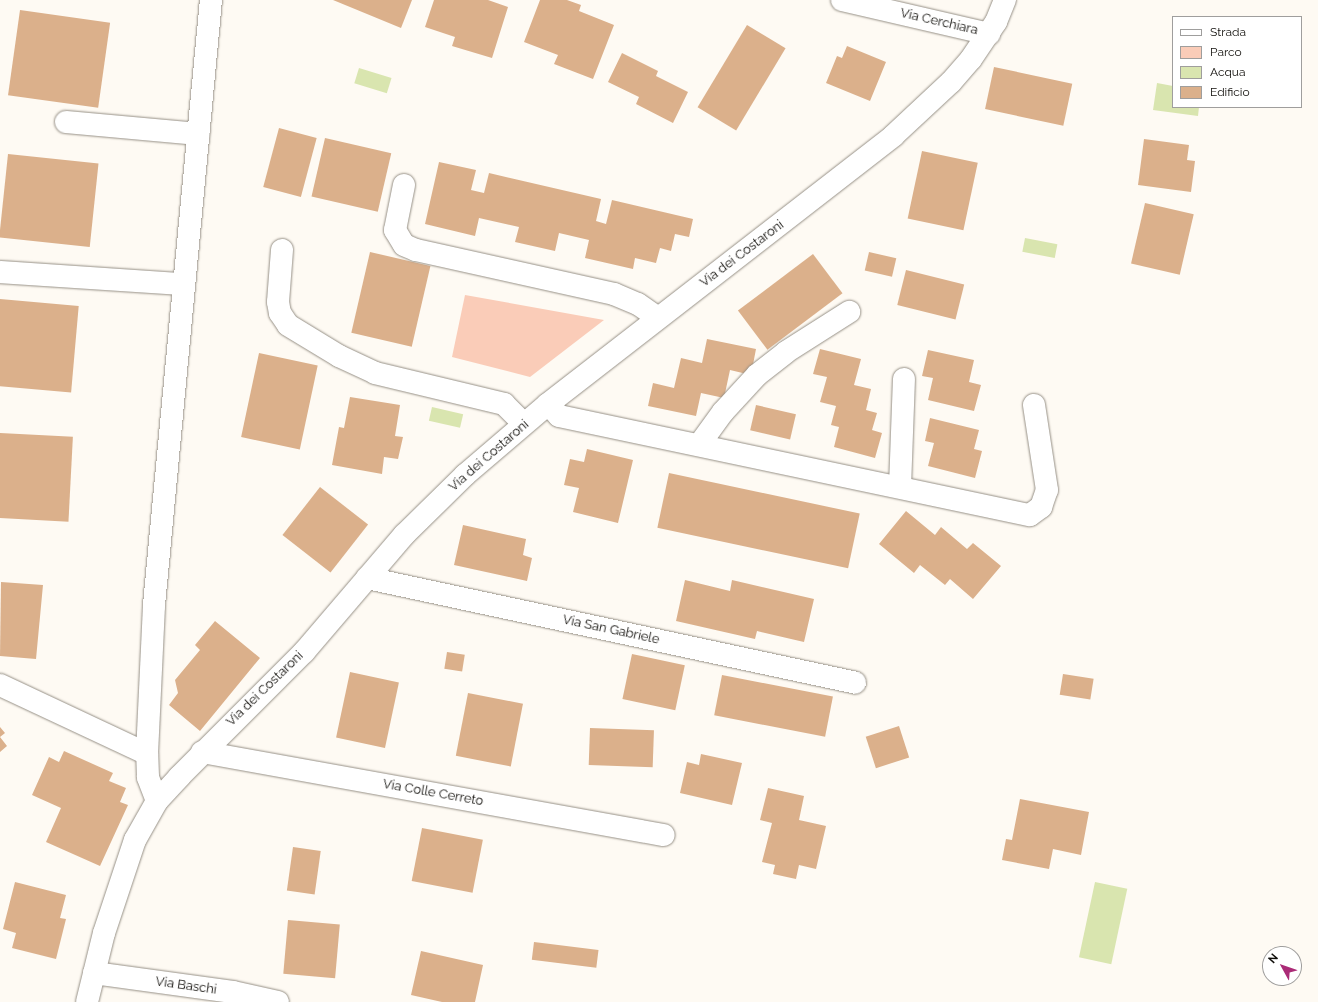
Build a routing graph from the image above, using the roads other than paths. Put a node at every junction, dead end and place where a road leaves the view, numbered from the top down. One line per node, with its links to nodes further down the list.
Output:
1 (211, 0): 6 (street)
2 (842, 0): 4 (street, Via Cerchiara)
3 (1005, 0): 4 (street, Via dei Costaroni)
4 (989, 34): 12 (street, Via dei Costaroni)
5 (66, 122): 6 (street)
6 (198, 134): 10 (street)
7 (404, 185): 12 (street)
8 (282, 250): 16 (street)
9 (0, 272): 10 (street)
10 (183, 284): 23 (street)
11 (849, 312): 17 (street)
12 (658, 318): 14 (street, Via dei Costaroni)
13 (904, 379): 18 (street)
14 (548, 404): 16 (street, Via dei Costaroni); 17 (street)
15 (1034, 405): 18 (street)
16 (524, 424): 19 (street, Via dei Costaroni)
17 (699, 446): 18 (street)
18 (900, 487)
19 (367, 578): 20 (street, Via San Gabriele); 22 (street, Via dei Costaroni)
20 (855, 683)
21 (0, 685): 23 (street)
22 (202, 752): 24 (street, Via dei Costaroni); 25 (street, Via Colle Cerreto)
23 (147, 754): 24 (street)
24 (157, 801): 26 (street, Via dei Costaroni)
25 (664, 835)
26 (94, 973): 27 (street, Via dei Costaroni); 28 (street, Via Baschi)
27 (88, 1002)
28 (278, 1002)

